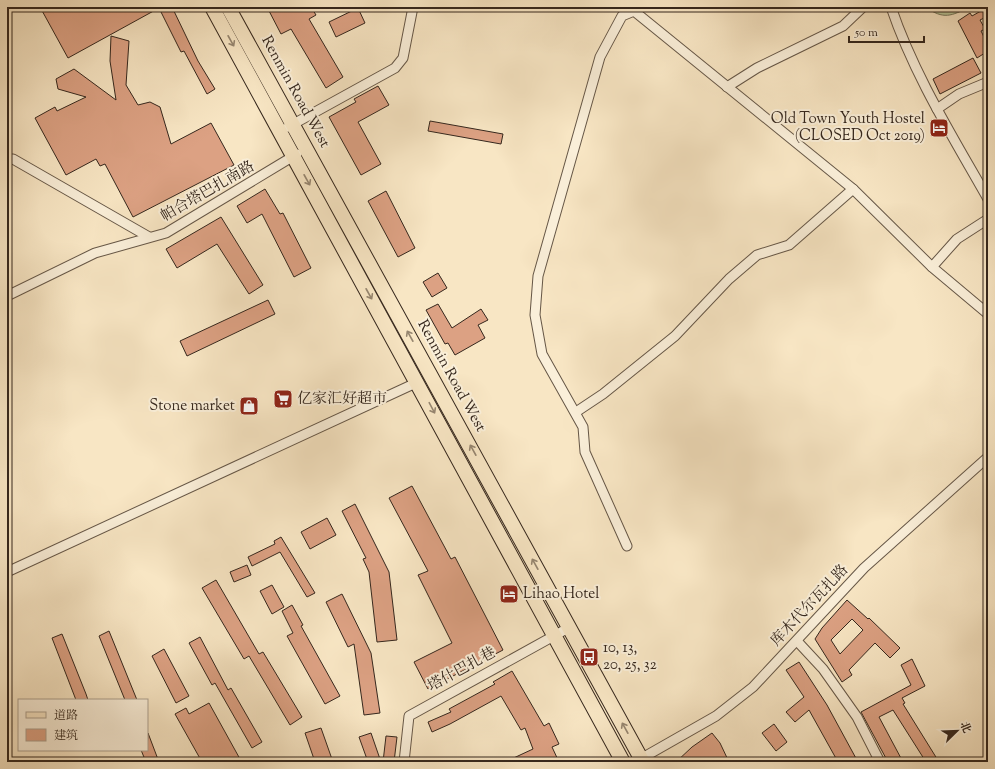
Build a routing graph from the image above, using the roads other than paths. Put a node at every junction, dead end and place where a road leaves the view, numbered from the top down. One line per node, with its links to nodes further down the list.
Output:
1 (212, 7): 11 (main road, Renmin Road West, one-way to 11)
2 (228, 7): 10 (main road, Renmin Road West)
3 (413, 7): 10 (street)
4 (864, 7): 8 (street)
5 (891, 7): 9 (street)
6 (635, 9): 8 (street); 23 (street)
7 (988, 82): 9 (street)
8 (727, 87): 15 (street)
9 (937, 109): 16 (street)
10 (294, 124): 11 (street); 12 (main road, Renmin Road West)
11 (281, 131): 13 (main road, Renmin Road West)
12 (307, 149): 13 (street, 帕合塔巴扎南路); 27 (main road, Renmin Road West, one-way to 12)
13 (294, 156): 18 (street, 帕合塔巴扎南路); 22 (main road, Renmin Road West, one-way to 22)
14 (7, 159): 18 (street)
15 (853, 189): 19 (street); 23 (street)
16 (988, 199)
17 (988, 219): 19 (street)
18 (149, 237): 20 (street, 帕合塔巴扎南路)
19 (932, 267): 21 (street)
20 (7, 296)
21 (988, 314)
22 (418, 382): 26 (street); 28 (main road, Renmin Road West, one-way to 28)
23 (576, 412): 25 (street)
24 (988, 457): 29 (street, 库木代尔瓦扎路)
25 (627, 546)
26 (7, 572)
27 (570, 627): 28 (street, 塔什巴扎巷); 30 (main road, Renmin Road West, one-way to 27)
28 (554, 635): 31 (street, 塔什巴扎巷); 32 (main road, Renmin Road West)
29 (797, 641): 30 (street, 库木代尔瓦扎路); 33 (street)
30 (640, 761)
31 (404, 762)
32 (623, 762)
33 (880, 762)

